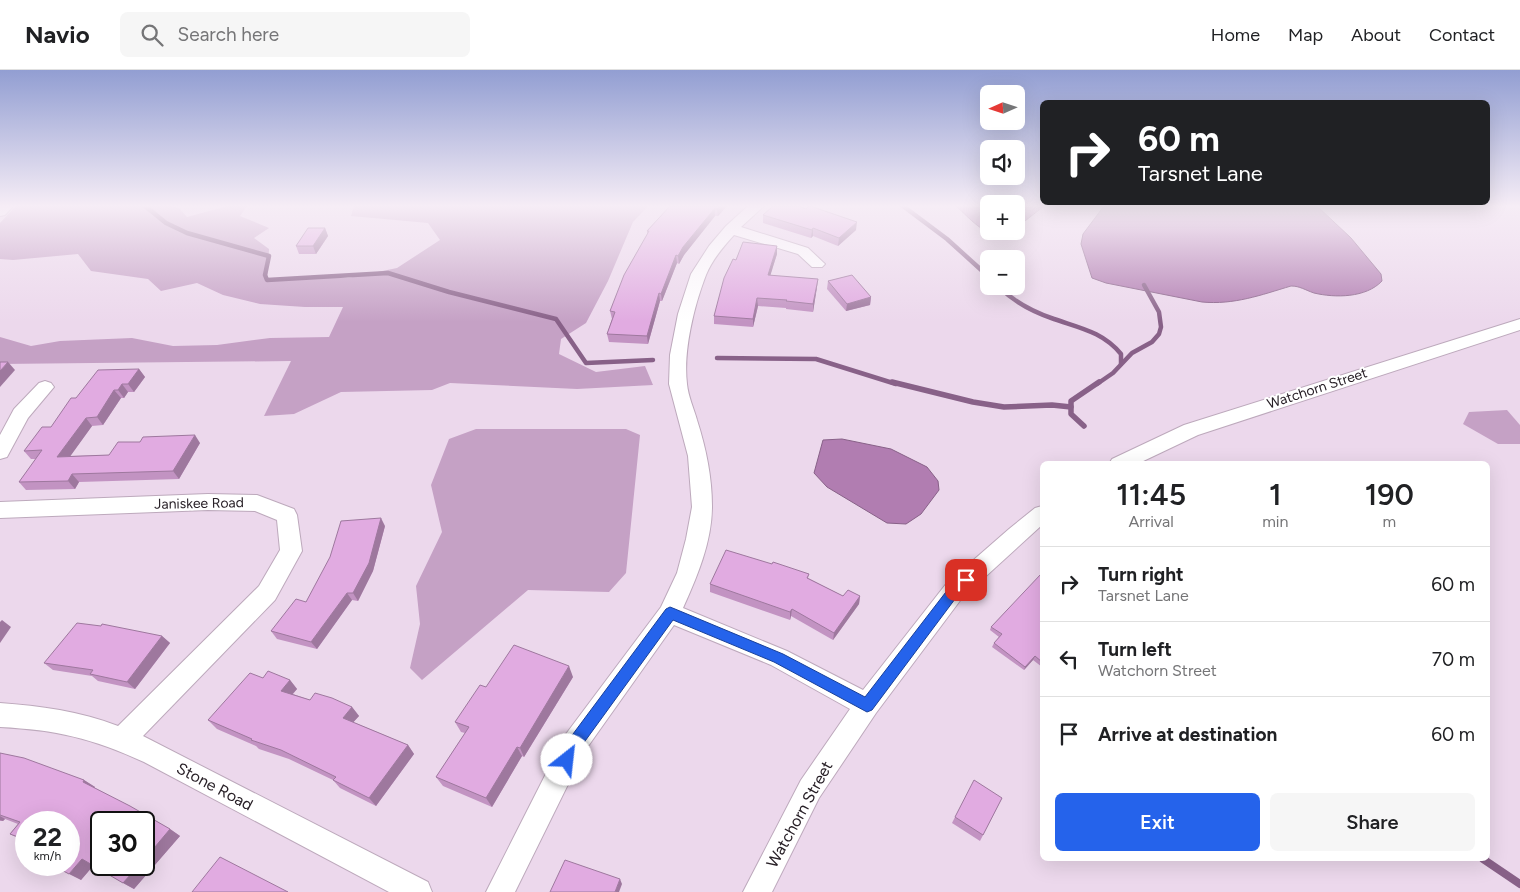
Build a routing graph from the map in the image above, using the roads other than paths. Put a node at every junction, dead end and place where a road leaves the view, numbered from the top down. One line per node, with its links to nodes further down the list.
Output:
1 (717, 244): 10 (street)
2 (781, 244): 3 (street)
3 (817, 264)
4 (1520, 324): 7 (street, Watchorn Street)
5 (45, 387): 6 (street)
6 (0, 452)
7 (1125, 461)
8 (0, 510): 13 (street, Janiskee Road)
9 (1040, 516): 11 (street, Watchorn Street)
10 (670, 613): 11 (street); 15 (street)
11 (867, 705): 16 (street, Watchorn Street)
12 (0, 715): 13 (street, Stone Road)
13 (123, 739): 14 (street, Stone Road)
14 (418, 892)
15 (500, 892)
16 (757, 892)

